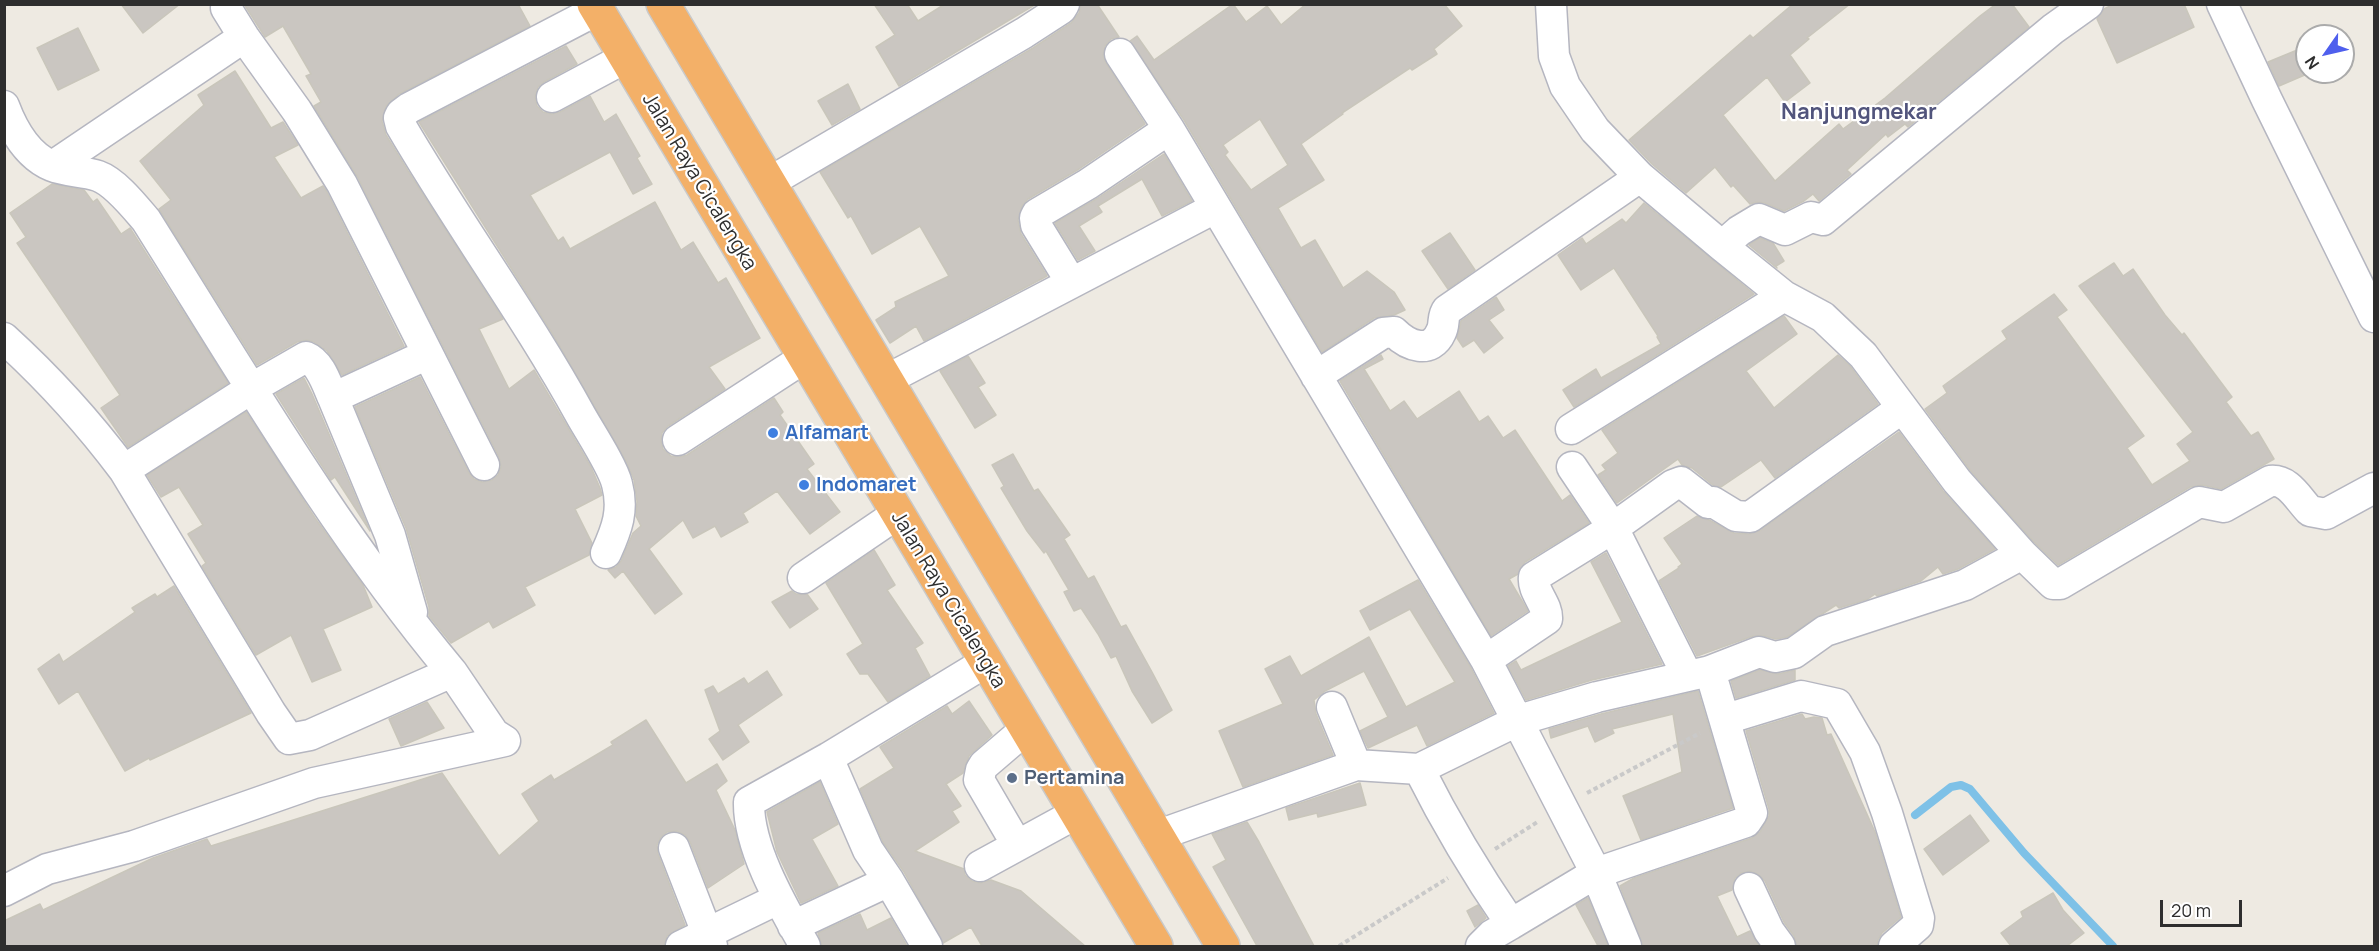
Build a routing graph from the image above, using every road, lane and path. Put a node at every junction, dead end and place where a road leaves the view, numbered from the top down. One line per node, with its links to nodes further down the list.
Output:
1 (663, 4): 16 (highway)
2 (1064, 4): 16 (street)
3 (1551, 4): 15 (street)
4 (2088, 4): 18 (street)
5 (2222, 4): 21 (street)
6 (595, 7): 10 (highway, Jalan Raya Cicalengka); 38 (street)
7 (226, 8): 8 (street)
8 (244, 37): 14 (street); 23 (street)
9 (1119, 54): 13 (street)
10 (625, 58): 11 (street); 24 (highway, Jalan Raya Cicalengka)
11 (552, 97)
12 (4, 106): 14 (street)
13 (1169, 129): 17 (street); 19 (street)
14 (53, 166): 27 (street)
15 (1640, 177): 18 (street); 25 (street)
16 (768, 183): 26 (highway)
17 (1215, 208): 19 (street); 25 (street)
18 (1722, 246): 20 (street)
19 (1071, 282): 26 (street)
20 (1784, 296): 29 (street); 30 (street)
21 (2374, 317)
22 (4, 338): 34 (street)
23 (428, 354): 28 (street); 32 (street)
24 (804, 358): 31 (street); 36 (highway, Jalan Raya Cicalengka)
25 (1316, 376): 42 (street)
26 (886, 380): 55 (highway)
27 (252, 388): 28 (street); 34 (street); 41 (street)
28 (333, 398): 41 (street)
29 (1902, 408): 37 (street); 39 (street)
30 (1571, 429)
31 (678, 440)
32 (484, 465)
33 (1572, 467): 37 (street)
34 (124, 470): 44 (street)
35 (2374, 488): 39 (street)
36 (897, 514): 40 (street); 43 (highway, Jalan Raya Cicalengka)
37 (1613, 528): 42 (street); 45 (street)
38 (606, 553)
39 (2022, 554): 45 (street)
40 (803, 578)
41 (417, 630): 44 (street)
42 (1486, 660): 48 (street)
43 (986, 662): 49 (highway, Jalan Raya Cicalengka); 50 (street)
44 (452, 672): 63 (street)
45 (1699, 673): 47 (street); 48 (street)
46 (1332, 706): 51 (street)
47 (1726, 719): 53 (path); 60 (street); 75 (street)
48 (1519, 720): 52 (street); 53 (street)
49 (1026, 729): 54 (highway, Jalan Raya Cicalengka); 56 (street)
50 (828, 758): 61 (street); 64 (street)
51 (1356, 765): 52 (street); 55 (street)
52 (1419, 769): 58 (street)
53 (1563, 805): 58 (path); 60 (street)
54 (1077, 813): 56 (street); 69 (highway, Jalan Raya Cicalengka)
55 (1156, 836): 70 (highway)
56 (1017, 845): 59 (street)
57 (674, 848): 67 (street)
58 (1470, 864): 65 (street); 71 (path)
59 (980, 866)
60 (1596, 873): 65 (street); 73 (street)
61 (889, 880): 66 (street); 68 (street)
62 (1749, 888): 74 (street)
63 (4, 891)
64 (778, 899): 66 (street); 67 (street)
65 (1511, 924): 72 (street)
66 (799, 936)
67 (700, 942)
68 (927, 946)
69 (1156, 946)
70 (1223, 946)
71 (1339, 946)
72 (1481, 946)
73 (1626, 946)
74 (1780, 946)
75 (1894, 946)

